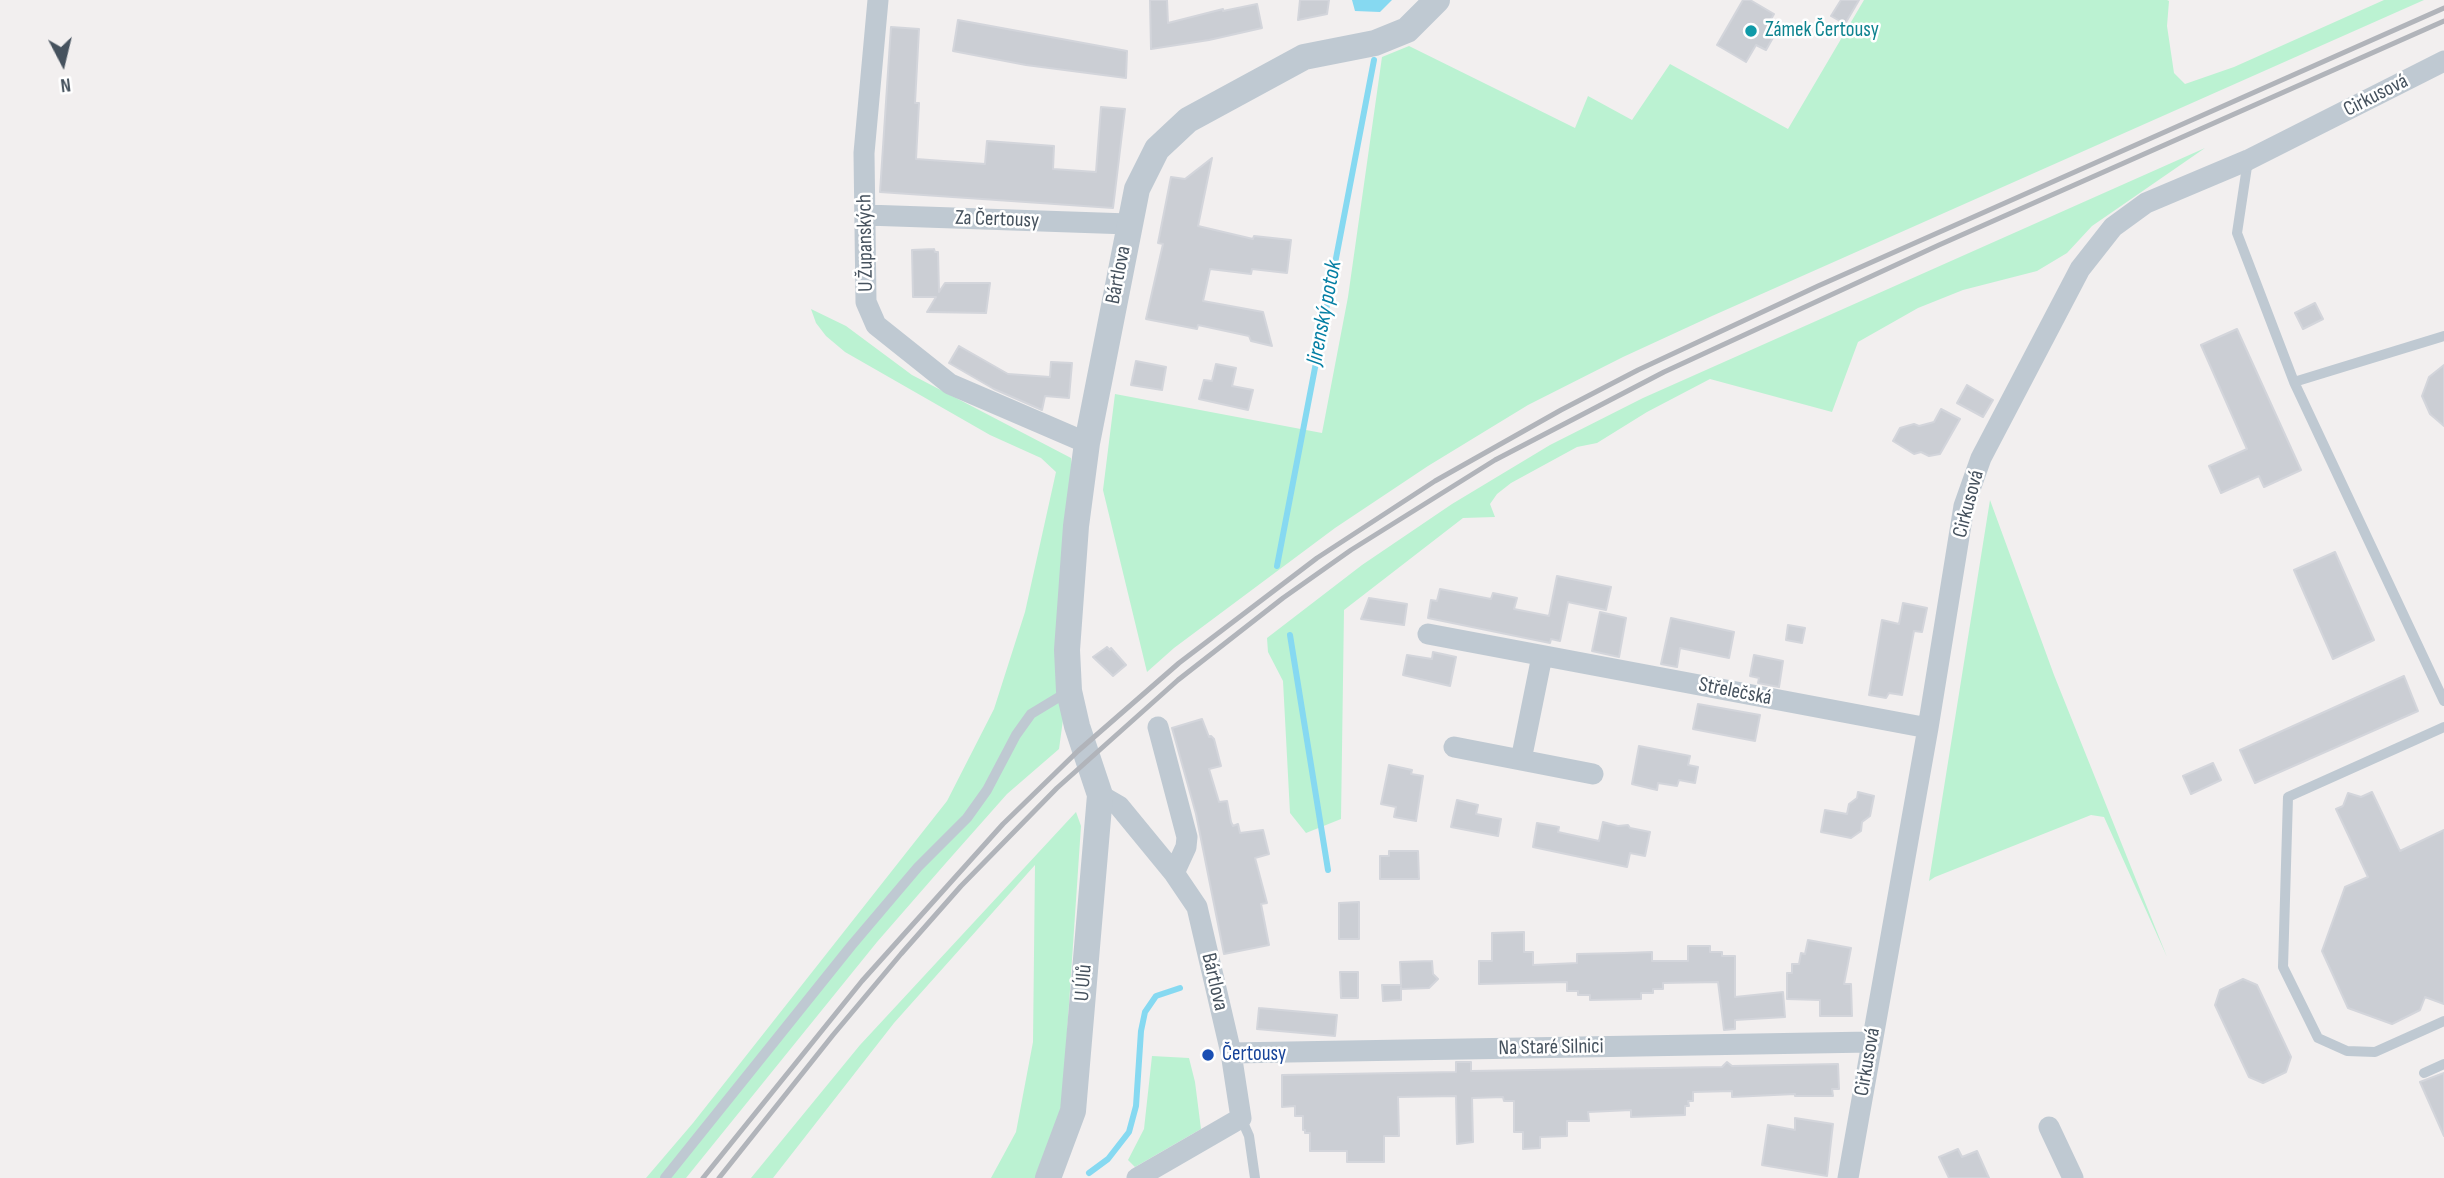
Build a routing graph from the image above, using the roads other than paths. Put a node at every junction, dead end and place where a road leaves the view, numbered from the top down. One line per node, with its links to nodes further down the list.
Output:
1 (878, 0): 5 (street, U Županských)
2 (1437, 0): 6 (street, Bártlova)
3 (2444, 61): 4 (street, Cirkusová)
4 (2248, 160): 8 (lane); 16 (street, Cirkusová)
5 (866, 215): 6 (street, Za Čertousy); 9 (street, U Županských)
6 (1129, 224): 9 (street, Bártlova)
7 (2444, 336): 8 (lane)
8 (2294, 382): 13 (lane)
9 (1087, 443): 12 (street, Bártlova)
10 (1428, 634): 11 (street, Střelečská)
11 (1542, 656): 16 (street, Střelečská); 18 (street)
12 (1069, 691): 20 (street, Bártlova); 29 (lane)
13 (2444, 701)
14 (1158, 727): 21 (street)
15 (2444, 727): 22 (lane)
16 (1928, 728): 23 (street, Cirkusová)
17 (1454, 747): 18 (street)
18 (1521, 760): 19 (street)
19 (1593, 774)
20 (1099, 790): 21 (street, Bártlova); 30 (street, U Úlů)
21 (1174, 873): 24 (street, Bártlova)
22 (2444, 1021)
23 (1871, 1042): 24 (street, Na Staré Silnici); 33 (street, Cirkusová)
24 (1231, 1054): 27 (street, Bártlova)
25 (2444, 1064): 26 (lane)
26 (2424, 1073)
27 (1241, 1118): 31 (street); 32 (lane, Bártlova)
28 (2049, 1127): 34 (street)
29 (665, 1178)
30 (1048, 1178)
31 (1137, 1178)
32 (1255, 1178)
33 (1848, 1178)
34 (2073, 1178)

